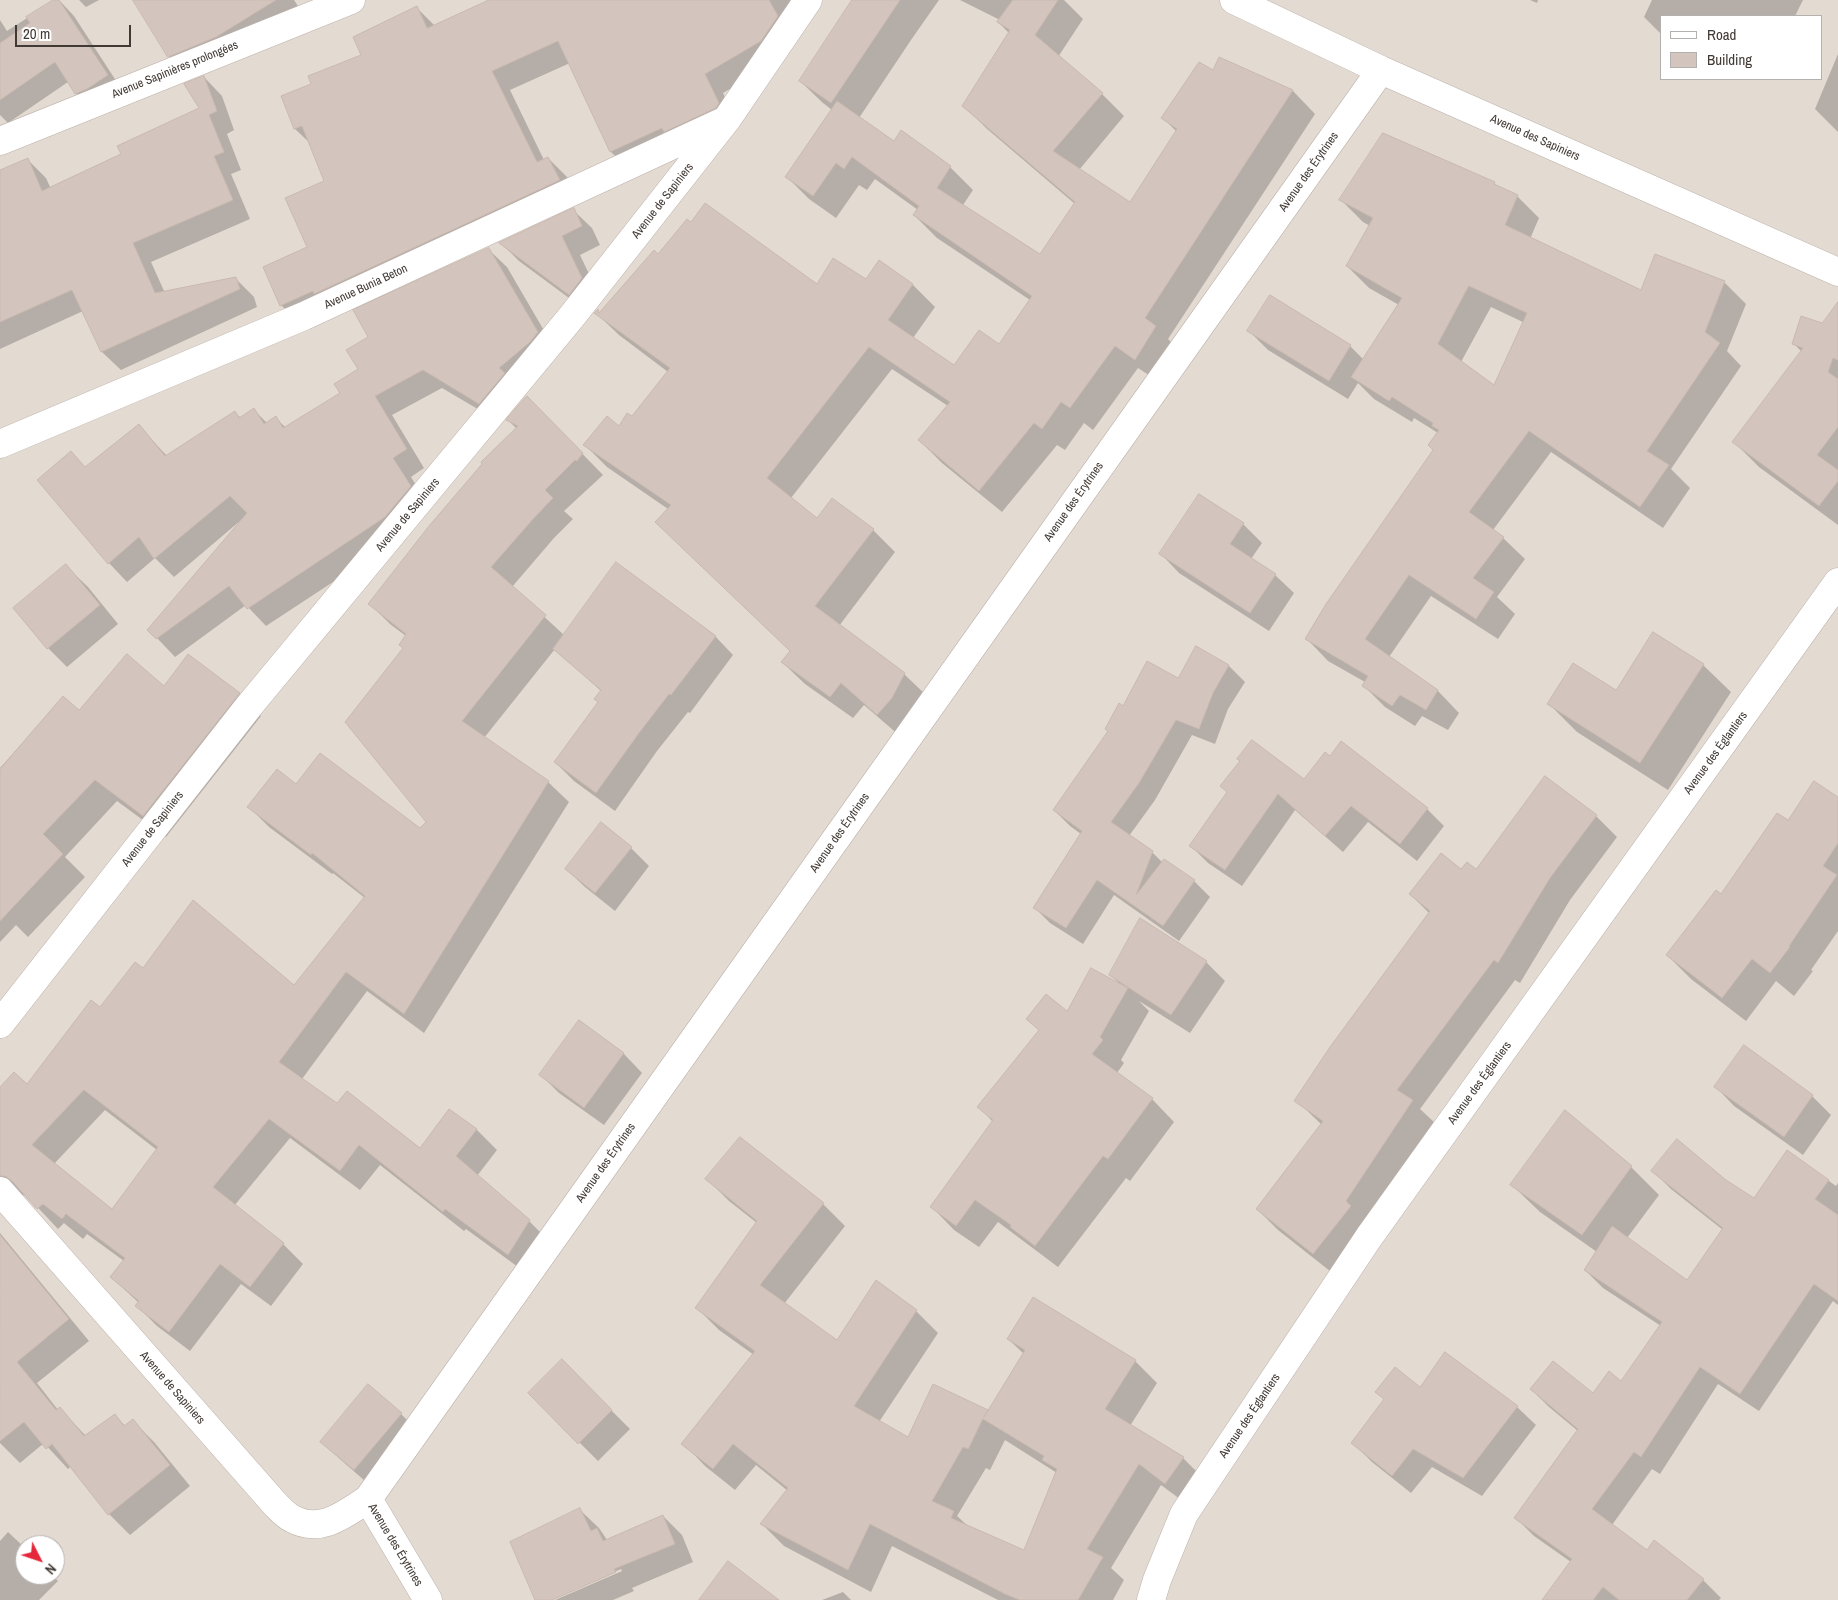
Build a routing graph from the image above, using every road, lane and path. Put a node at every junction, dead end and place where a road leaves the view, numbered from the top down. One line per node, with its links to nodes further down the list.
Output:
1 (351, 0): 6 (street, Avenue Sapinières prolongées)
2 (808, 0): 5 (street, Avenue de Sapiniers)
3 (1234, 0): 4 (street, Avenue des Sapiniers)
4 (1380, 70): 7 (street, Avenue des Sapiniers); 12 (street, Avenue des Érytrines)
5 (727, 119): 8 (street, Avenue Bunia Beton); 10 (street, Avenue de Sapiniers)
6 (0, 141)
7 (1838, 272)
8 (0, 444)
9 (1838, 582): 14 (street, Avenue des Églantiers)
10 (0, 1024)
11 (0, 1192): 12 (street, Avenue de Sapiniers)
12 (368, 1499): 13 (street, Avenue des Érytrines)
13 (428, 1600)
14 (1151, 1600)

